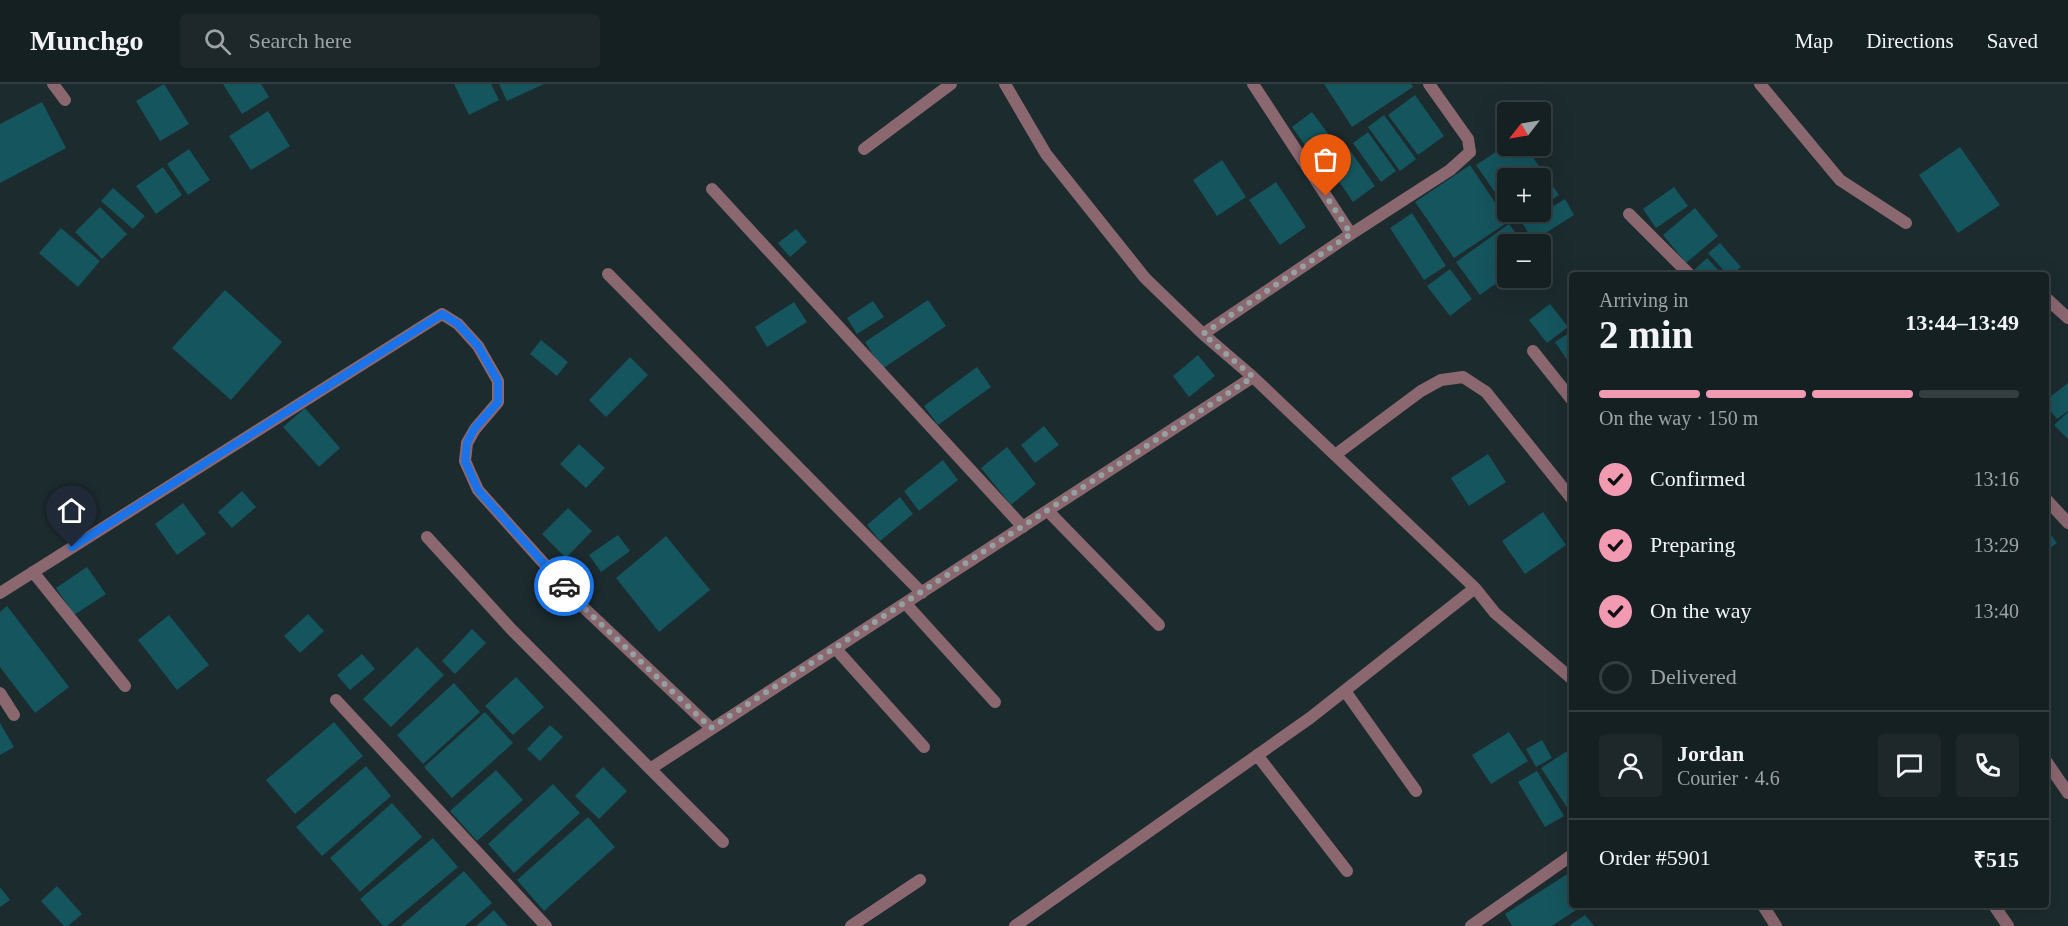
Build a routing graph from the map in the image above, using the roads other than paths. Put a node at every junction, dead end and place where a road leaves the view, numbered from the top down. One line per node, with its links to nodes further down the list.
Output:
1 (53, 84): 7 (street)
2 (951, 84): 8 (street)
3 (1005, 84): 17 (street)
4 (1253, 84): 12 (street)
5 (1428, 84): 12 (street)
6 (1760, 84): 11 (street)
7 (65, 100)
8 (864, 149)
9 (712, 189): 26 (street)
10 (1629, 214): 13 (street)
11 (1906, 223)
12 (1351, 234): 17 (street)
13 (1687, 272)
14 (608, 274): 31 (street)
15 (2049, 301): 16 (street)
16 (2068, 318)
17 (1203, 334): 19 (street)
18 (1533, 351): 20 (street)
19 (1253, 377): 21 (street); 24 (street)
20 (1569, 396)
21 (1335, 455): 22 (street); 29 (street)
22 (1569, 495)
23 (2049, 502): 25 (street)
24 (1048, 511): 26 (street); 33 (street)
25 (2068, 523)
26 (1023, 527): 31 (street)
27 (427, 537): 46 (street)
28 (33, 572): 30 (street); 36 (street); 42 (street)
29 (1475, 588): 35 (street); 37 (street)
30 (0, 593)
31 (922, 593): 32 (street)
32 (906, 604): 34 (street); 40 (street)
33 (1159, 625)
34 (836, 649): 42 (street); 43 (street)
35 (1569, 677)
36 (125, 686)
37 (1345, 691): 44 (street); 47 (street)
38 (0, 693): 41 (street)
39 (336, 700): 55 (street)
40 (995, 702)
41 (14, 715)
42 (711, 728): 46 (street)
43 (924, 747)
44 (1257, 755): 51 (street); 57 (street)
45 (2049, 765): 48 (street)
46 (650, 769): 49 (street)
47 (1416, 791)
48 (2068, 793)
49 (723, 842)
50 (1569, 857): 58 (street)
51 (1347, 871)
52 (920, 880): 56 (street)
53 (1765, 908): 59 (street)
54 (1996, 908): 60 (street)
55 (546, 926)
56 (851, 926)
57 (1015, 926)
58 (1472, 926)
59 (1776, 926)
60 (2008, 926)

